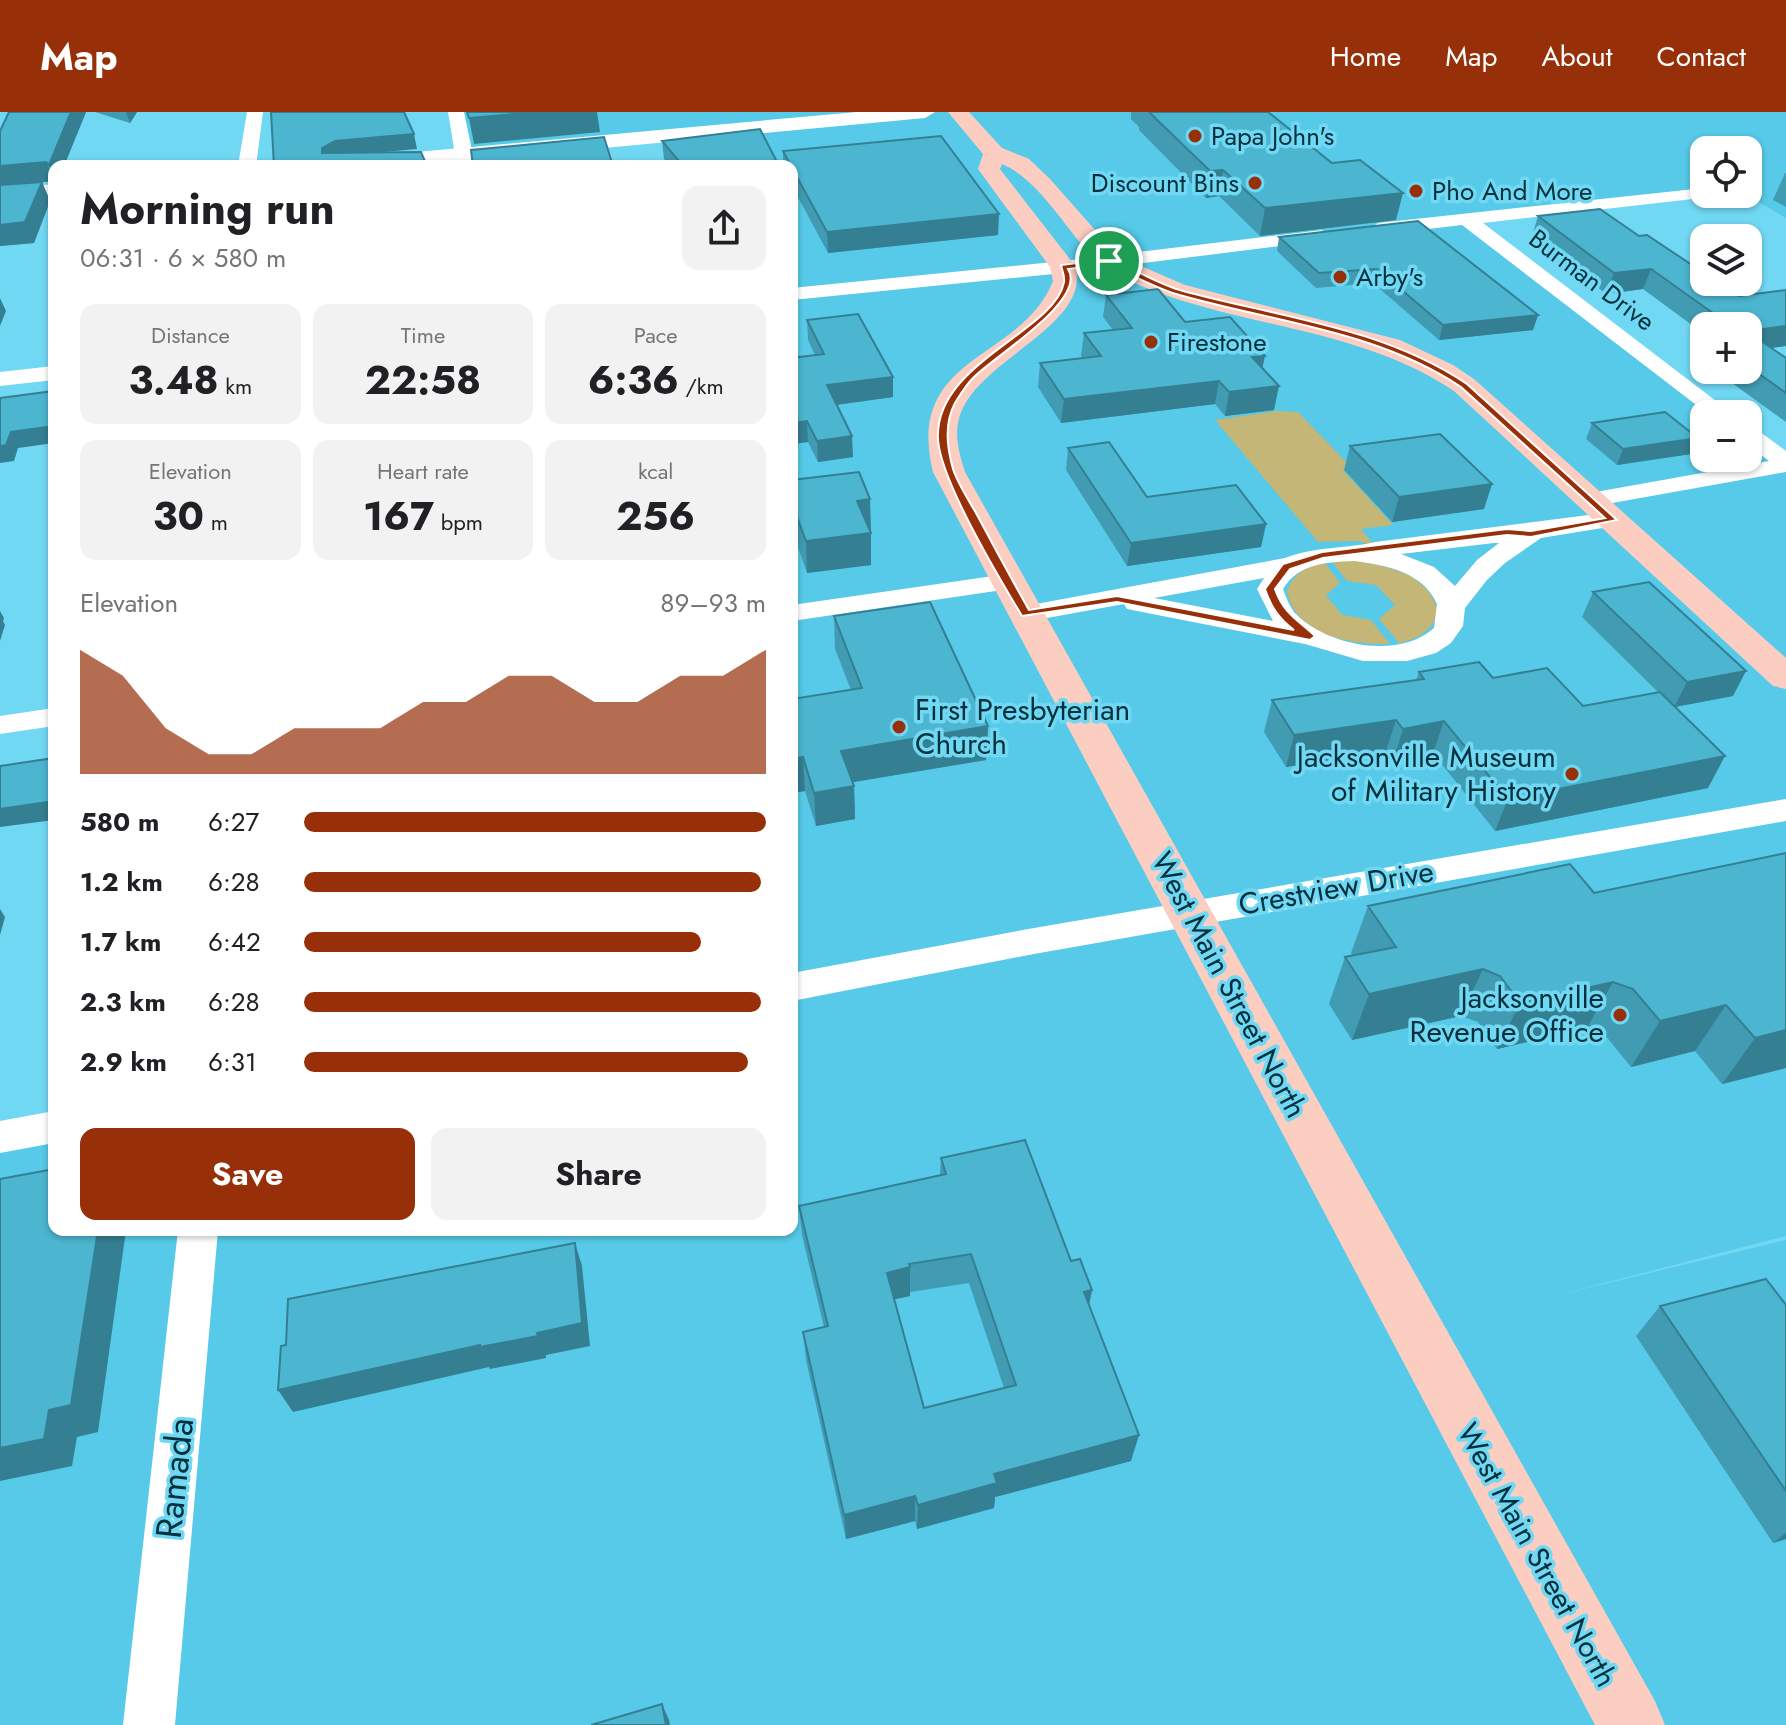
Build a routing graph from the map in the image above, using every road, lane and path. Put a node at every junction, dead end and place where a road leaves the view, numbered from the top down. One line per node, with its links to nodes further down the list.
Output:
1 (255, 112): 7 (street)
2 (456, 112): 6 (street)
3 (925, 112): 6 (street)
4 (958, 112): 5 (main road)
5 (994, 153): 13 (main road); 14 (main road)
6 (464, 155): 8 (street)
7 (248, 160)
8 (407, 160)
9 (48, 192): 11 (street)
10 (1690, 195): 12 (street)
11 (0, 196)
12 (1467, 220): 13 (street); 18 (street, Burman Drive)
13 (1109, 261): 14 (street); 21 (main road)
14 (1063, 267): 15 (street); 25 (main road, West Main Street North)
15 (798, 293)
16 (48, 374): 17 (street)
17 (0, 379)
18 (1704, 400)
19 (1762, 445): 20 (street)
20 (1786, 464): 21 (street)
21 (1601, 510): 22 (street); 30 (main road)
22 (1531, 534): 23 (street); 27 (street)
23 (1354, 553): 24 (street); 27 (street)
24 (1286, 566): 26 (street); 29 (street)
25 (1016, 598): 26 (street); 28 (street); 34 (main road, West Main Street North)
26 (1117, 599): 29 (street)
27 (1452, 608): 29 (street)
28 (798, 613)
29 (1310, 636)
30 (1786, 678)
31 (48, 718): 32 (street)
32 (0, 725)
33 (1786, 810): 34 (street, Crestview Drive)
34 (1192, 914): 35 (street, Crestview Drive); 40 (main road, West Main Street North)
35 (798, 986)
36 (48, 1128): 37 (street)
37 (0, 1137)
38 (197, 1236): 39 (street, Ramada)
39 (149, 1725)
40 (1631, 1725)

